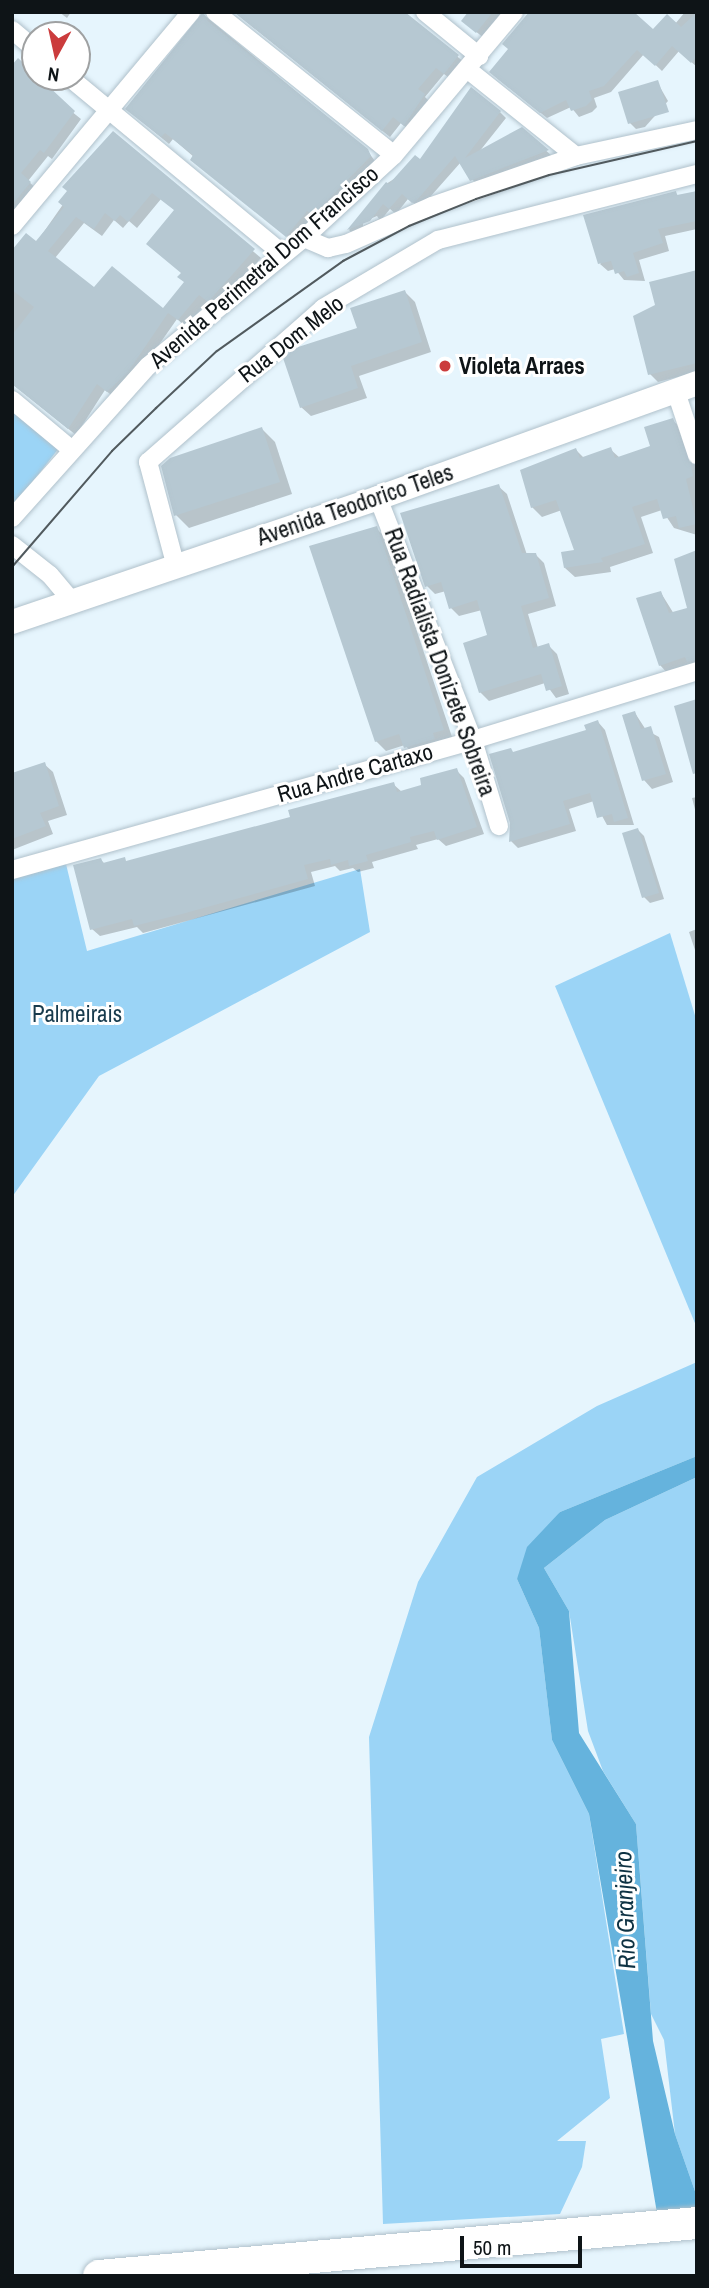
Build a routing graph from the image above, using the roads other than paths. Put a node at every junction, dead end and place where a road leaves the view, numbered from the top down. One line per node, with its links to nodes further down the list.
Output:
1 (191, 12): 7 (street)
2 (215, 12): 9 (street)
3 (425, 12): 5 (street)
4 (513, 12): 5 (street, Avenida Perimetral Dom Francisco)
5 (473, 63): 9 (street, Avenida Perimetral Dom Francisco); 10 (street)
6 (86, 91): 7 (street)
7 (109, 110): 12 (street); 14 (street)
8 (697, 130): 10 (street)
9 (394, 155): 13 (street, Avenida Perimetral Dom Francisco)
10 (576, 156): 13 (street)
11 (697, 174): 22 (street, Rua Dom Melo)
12 (14, 220)
13 (304, 238): 14 (street, Avenida Perimetral Dom Francisco)
14 (283, 254): 17 (street, Avenida Perimetral Dom Francisco)
15 (686, 386): 18 (street); 19 (main road, Avenida Teodorico Teles)
16 (12, 400): 17 (street)
17 (72, 450): 20 (street, Avenida Perimetral Dom Francisco)
18 (697, 455)
19 (378, 498): 22 (main road, Avenida Teodorico Teles); 26 (street, Rua Radialista Donizete Sobreira)
20 (12, 519)
21 (12, 545): 23 (street)
22 (176, 567): 23 (main road, Avenida Teodorico Teles)
23 (73, 602): 24 (main road, Avenida Teodorico Teles)
24 (12, 622)
25 (697, 671): 26 (street, Rua Andre Cartaxo)
26 (473, 740): 27 (street, Rua Radialista Donizete Sobreira); 28 (street, Rua Andre Cartaxo)
27 (499, 826)
28 (12, 870)
29 (697, 2222): 30 (highway)
30 (99, 2276)

